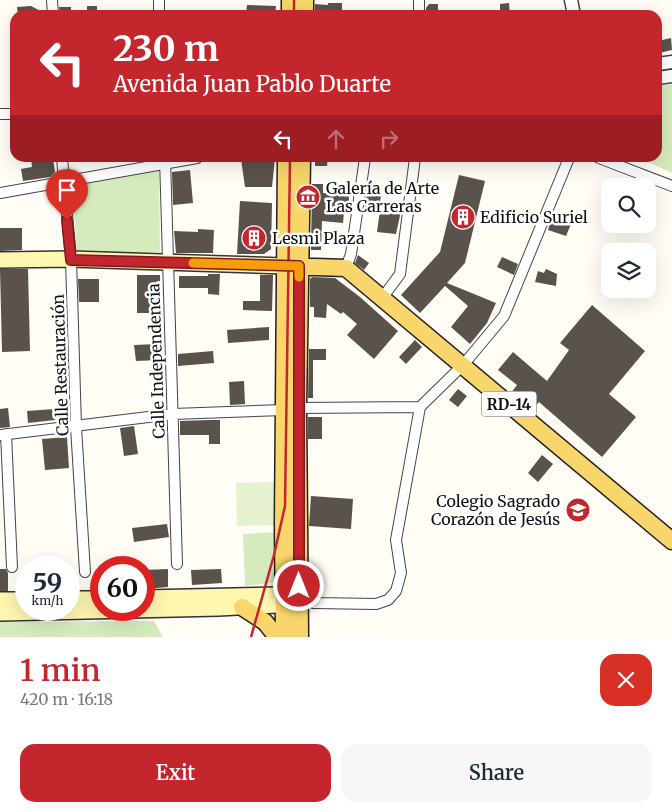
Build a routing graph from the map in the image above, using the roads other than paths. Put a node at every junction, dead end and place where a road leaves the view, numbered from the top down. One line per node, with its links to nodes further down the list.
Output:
1 (62, 162): 10 (street, Calle Restauración)
2 (155, 162): 10 (street)
3 (165, 162): 15 (street, Calle Independencia)
4 (286, 162): 16 (main road)
5 (302, 162): 16 (main road)
6 (364, 162): 17 (street)
7 (414, 162): 18 (street)
8 (568, 162): 19 (street)
9 (609, 162): 11 (street)
10 (63, 180): 12 (street); 14 (street, Calle Restauración)
11 (672, 186)
12 (0, 193)
13 (0, 260): 14 (main road)
14 (71, 260): 15 (main road); 23 (street, Calle Restauración)
15 (168, 263): 16 (main road); 22 (street, Calle Independencia)
16 (292, 266): 17 (main road); 21 (main road)
17 (346, 268): 18 (main road, RD-14)
18 (383, 297): 19 (main road, RD-14)
19 (464, 364): 20 (street); 25 (main road, RD-14)
20 (420, 407): 21 (street); 32 (street)
21 (291, 409): 22 (street); 32 (main road)
22 (173, 414): 23 (street); 26 (street, Calle Independencia)
23 (76, 427): 24 (street); 28 (street, Calle Restauración)
24 (3, 435): 27 (street)
25 (672, 541)
26 (177, 564)
27 (12, 567)
28 (86, 572)
29 (155, 598): 32 (main road)
30 (0, 600): 31 (main road)
31 (15, 600)
32 (291, 600): 33 (main road); 36 (main road); 37 (main road)
33 (242, 607): 34 (main road); 35 (main road)
34 (0, 613)
35 (277, 637)
36 (284, 637)
37 (300, 637)

